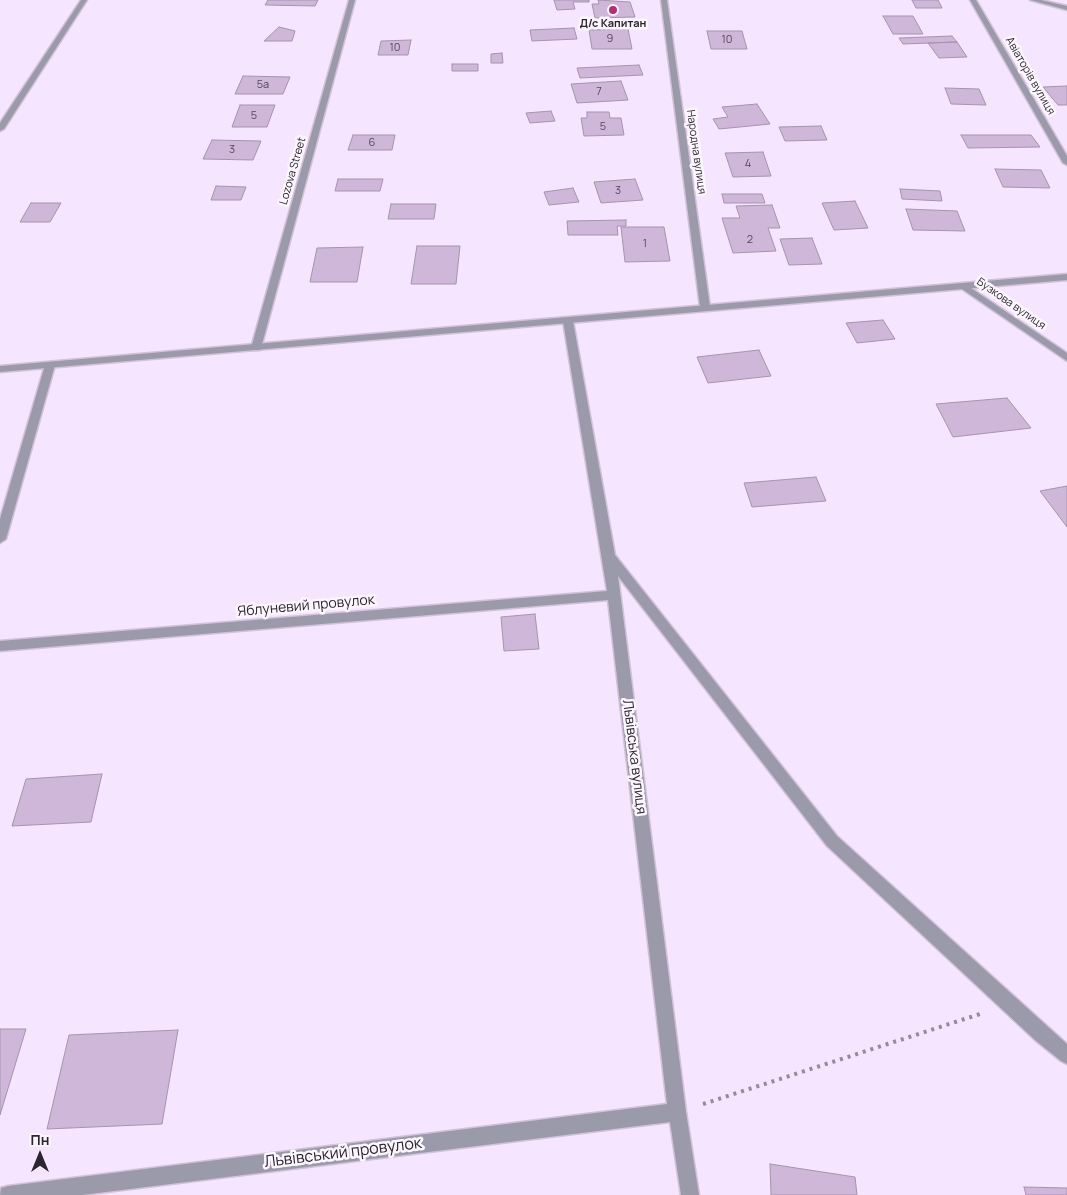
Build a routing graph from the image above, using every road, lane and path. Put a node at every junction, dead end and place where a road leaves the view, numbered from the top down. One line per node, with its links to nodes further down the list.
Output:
1 (84, 0): 7 (street)
2 (352, 0): 13 (street, Lozova Street)
3 (664, 0): 11 (street, Народна вулиця)
4 (973, 0): 8 (street, Авіаторів вулиця)
5 (1033, 0): 6 (street)
6 (1067, 8)
7 (0, 129)
8 (1067, 163)
9 (1067, 277): 10 (street)
10 (965, 287): 11 (street); 14 (street, Бузкова вулиця)
11 (705, 308): 12 (street)
12 (568, 321): 13 (street); 18 (street, Львівська вулиця)
13 (256, 348): 15 (street)
14 (1067, 358)
15 (50, 365): 16 (street); 17 (street)
16 (0, 369)
17 (0, 539)
18 (609, 557): 19 (street, Львівська вулиця); 21 (street)
19 (614, 595): 20 (street, Яблуневий провулок); 23 (street, Львівська вулиця)
20 (0, 646)
21 (1009, 1004): 22 (street); 23 (path)
22 (1067, 1055)
23 (677, 1112): 24 (street, Львівський провулок); 25 (street, Львівська вулиця)
24 (8, 1195)
25 (690, 1195)

